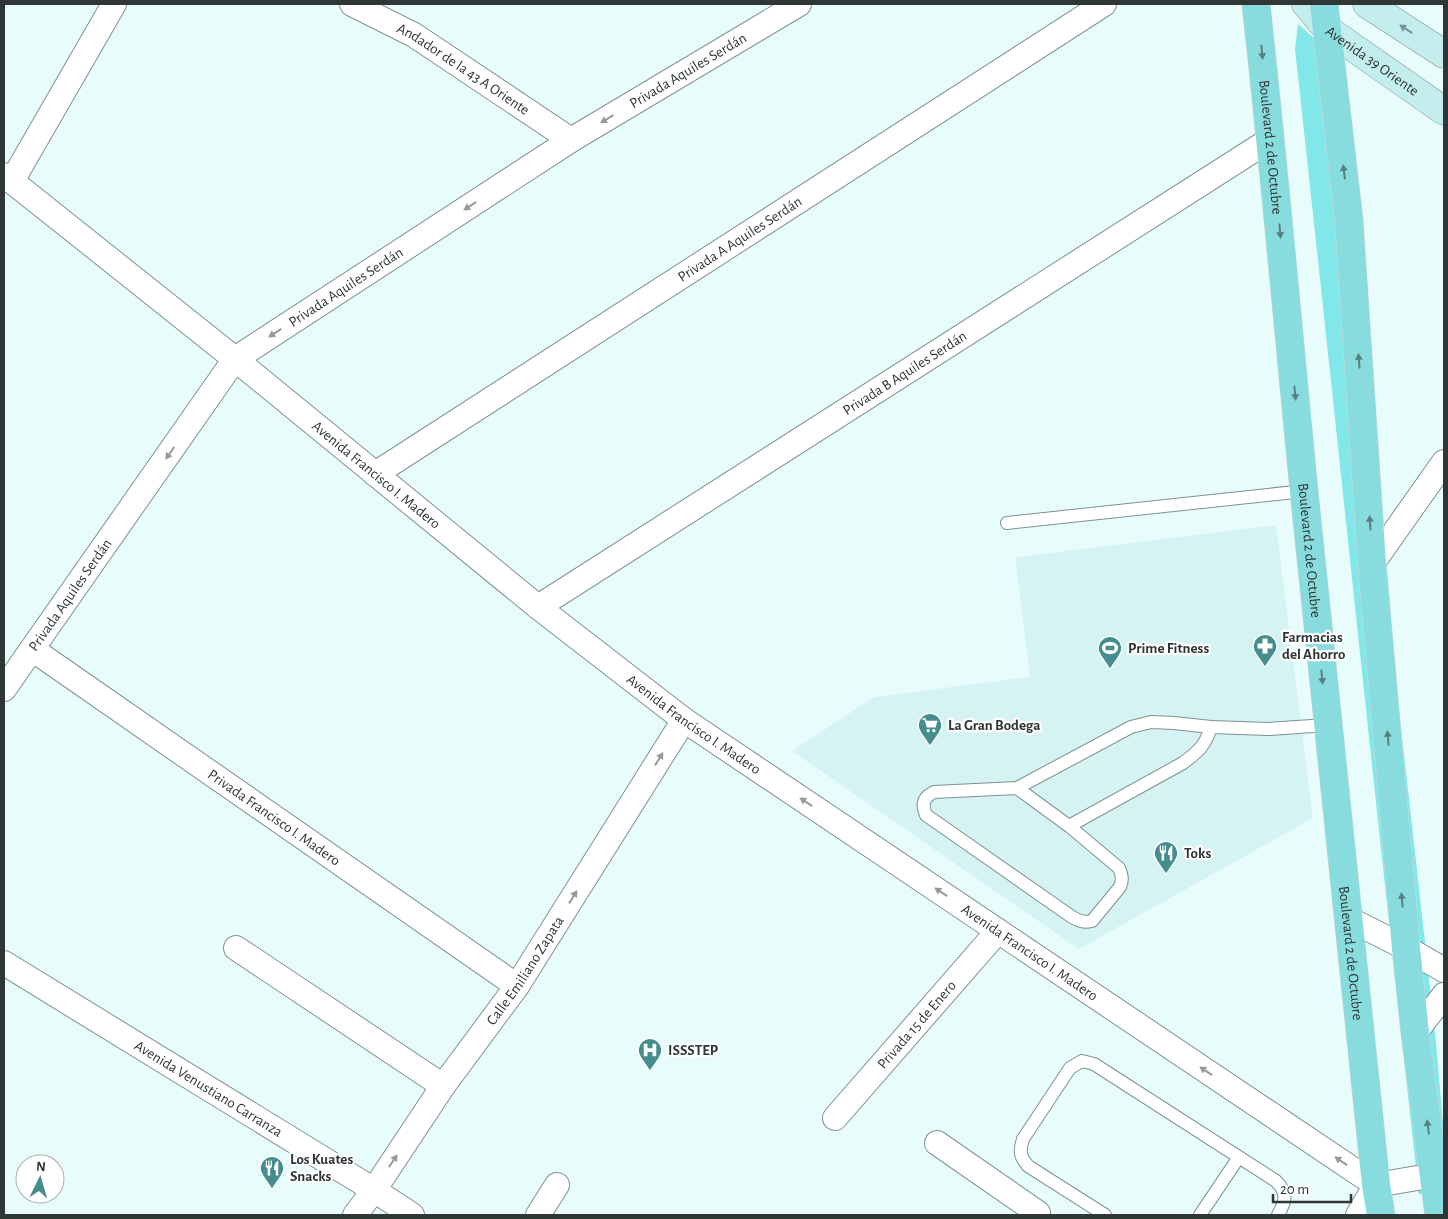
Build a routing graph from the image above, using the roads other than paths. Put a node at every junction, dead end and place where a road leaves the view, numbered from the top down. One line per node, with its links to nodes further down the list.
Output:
1 (114, 4): 13 (street)
2 (352, 4): 12 (street, Andador de la 43 A Oriente)
3 (799, 4): 12 (street, Privada Aquiles Serdán, one-way to 12)
4 (1104, 4): 16 (street, Privada A Aquiles Serdán)
5 (1256, 4): 11 (main road, Boulevard 2 de Octubre, one-way to 11)
6 (1306, 4): 8 (main road, Avenida 39 Oriente)
7 (1367, 4): 9 (main road, one-way to 7)
8 (1326, 16): 10 (main road, Avenida 39 Oriente); 19 (main road, one-way to 8)
9 (1444, 54)
10 (1444, 111)
11 (1271, 139): 17 (main road, Boulevard 2 de Octubre, one-way to 17); 20 (street, Privada B Aquiles Serdán)
12 (571, 140): 14 (street, Privada Aquiles Serdán, one-way to 14)
13 (8, 178): 14 (street, Avenida Francisco I. Madero)
14 (235, 359): 16 (street, Avenida Francisco I. Madero); 21 (street, Privada Aquiles Serdán, one-way to 21)
15 (1444, 462): 19 (street)
16 (375, 474): 20 (street, Avenida Francisco I. Madero)
17 (1304, 491): 18 (lane); 24 (main road, Boulevard 2 de Octubre, one-way to 24)
18 (1007, 523)
19 (1372, 564): 31 (main road, one-way to 19)
20 (538, 607): 23 (street, Avenida Francisco I. Madero)
21 (32, 649): 22 (street, Privada Aquiles Serdán); 34 (street, Privada Francisco I. Madero)
22 (4, 689)
23 (684, 720): 29 (street, Avenida Francisco I. Madero, one-way to 23); 34 (street, Calle Emiliano Zapata, one-way to 23)
24 (1327, 725): 25 (lane); 28 (main road, Boulevard 2 de Octubre)
25 (1211, 727): 26 (lane); 27 (lane)
26 (1017, 788): 27 (lane); 27 (lane)
27 (1068, 826)
28 (1347, 918): 31 (street); 42 (main road, Boulevard 2 de Octubre)
29 (998, 931): 38 (street, Privada 15 de Enero); 42 (street, Avenida Francisco I. Madero, one-way to 29)
30 (236, 948): 37 (street)
31 (1406, 948): 33 (street); 36 (main road)
32 (4, 963): 44 (street, Avenida Venustiano Carranza)
33 (1444, 970)
34 (516, 986): 37 (street, Calle Emiliano Zapata)
35 (1444, 995): 36 (street)
36 (1414, 1033): 41 (main road, one-way to 36)
37 (443, 1086): 44 (street, Calle Emiliano Zapata, one-way to 37)
38 (835, 1118)
39 (937, 1143): 45 (street)
40 (1239, 1157): 49 (lane); 50 (lane); 51 (lane)
41 (1435, 1175): 42 (street); 54 (main road)
42 (1376, 1185): 52 (street); 53 (main road, Boulevard 2 de Octubre)
43 (557, 1186): 48 (street)
44 (374, 1190): 46 (street, Calle Emiliano Zapata); 47 (street, Avenida Venustiano Carranza)
45 (1038, 1212)
46 (354, 1215)
47 (412, 1215)
48 (538, 1215)
49 (1104, 1215)
50 (1200, 1215)
51 (1278, 1215)
52 (1358, 1215)
53 (1381, 1215)
54 (1439, 1215)

